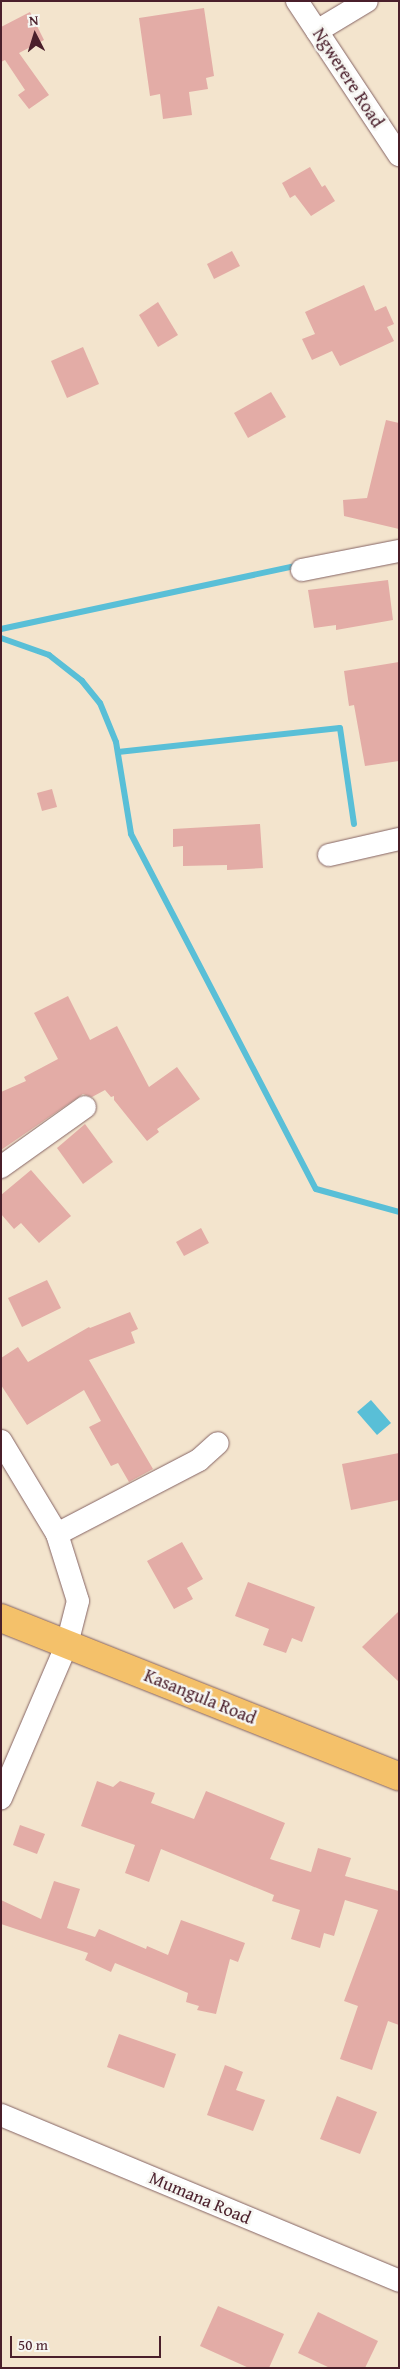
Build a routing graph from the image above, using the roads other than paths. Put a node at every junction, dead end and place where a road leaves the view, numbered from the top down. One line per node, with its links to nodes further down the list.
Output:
1 (297, 1): 3 (street, Ngwerere Road)
2 (367, 1): 3 (street)
3 (317, 30): 4 (street, Ngwerere Road)
4 (399, 155)
5 (399, 551): 6 (street)
6 (302, 570)
7 (399, 839): 8 (street)
8 (329, 855)
9 (85, 1107): 10 (street)
10 (1, 1167)
11 (1, 1441): 13 (street)
12 (218, 1443): 13 (street)
13 (57, 1534): 15 (street)
14 (1, 1618): 15 (main road, Kasangula Road)
15 (67, 1644): 16 (main road, Kasangula Road); 17 (street)
16 (399, 1776)
17 (1, 1798)
18 (1, 2115): 19 (street, Mumana Road)
19 (399, 2280)

